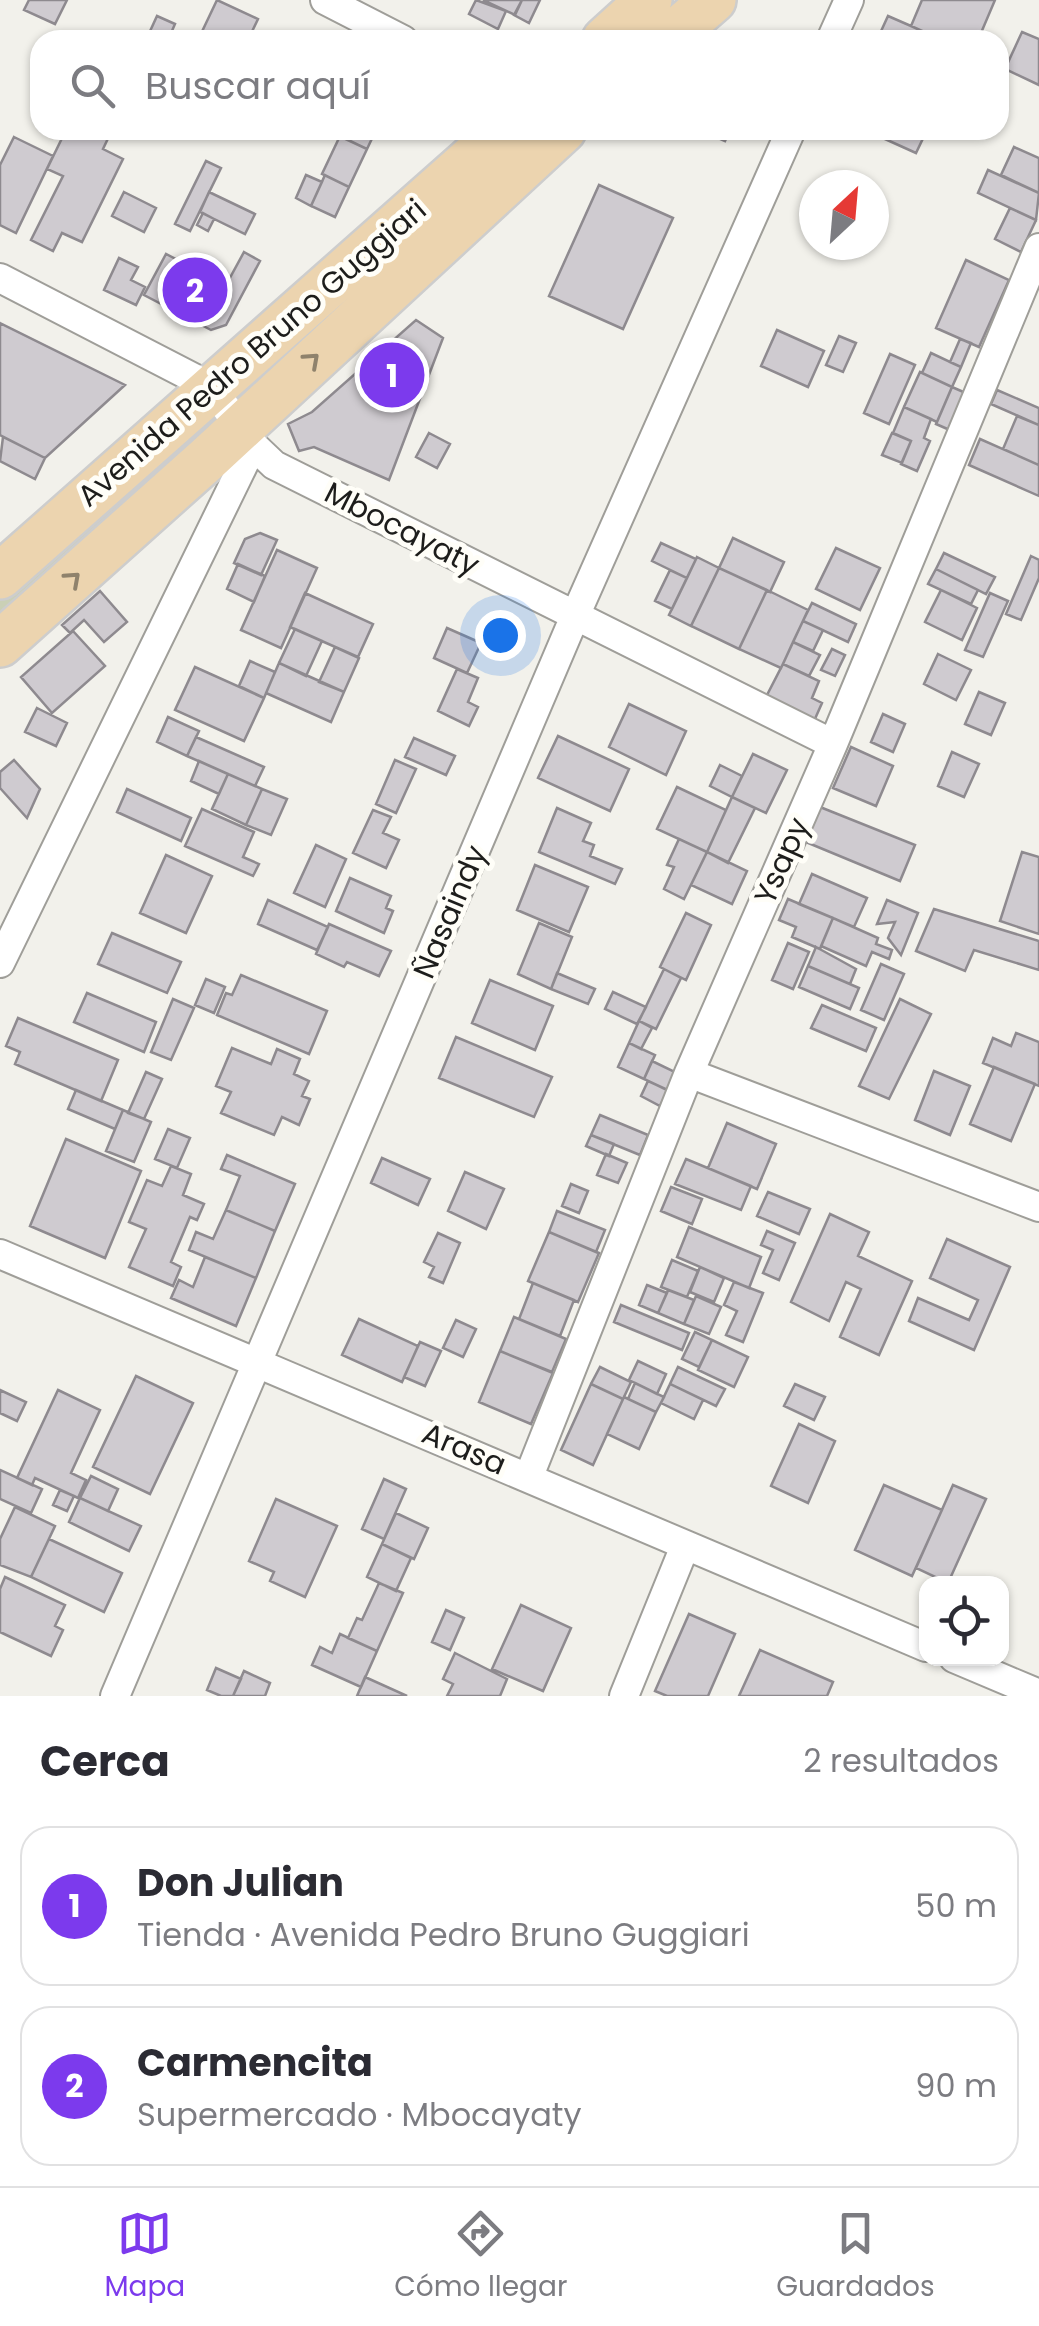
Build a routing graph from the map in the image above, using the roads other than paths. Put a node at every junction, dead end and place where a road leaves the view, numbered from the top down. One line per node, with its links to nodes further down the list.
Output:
1 (325, 0): 5 (street)
2 (649, 0): 6 (main road)
3 (713, 0): 7 (main road)
4 (849, 0): 8 (street)
5 (384, 30)
6 (616, 30)
7 (678, 30)
8 (836, 30)
9 (493, 140): 14 (main road, Avenida Pedro Bruno Guggiari)
10 (551, 140): 15 (main road, Avenida Pedro Bruno Guggiari, one-way to 10)
11 (787, 140): 17 (street, Ñasaindy)
12 (1039, 248): 19 (street, Ysapy)
13 (0, 278): 14 (street, Mbocayaty)
14 (211, 387): 15 (street, Mbocayaty); 16 (main road, Avenida Pedro Bruno Guggiari)
15 (247, 435): 17 (street, Mbocayaty); 18 (main road, Avenida Pedro Bruno Guggiari, one-way to 15); 20 (street)
16 (0, 576)
17 (576, 616): 19 (street, Mbocayaty); 24 (street, Ñasaindy)
18 (0, 644)
19 (833, 744): 21 (street, Ysapy)
20 (0, 964)
21 (689, 1073): 22 (street); 25 (street, Ysapy)
22 (1039, 1207)
23 (0, 1254): 24 (street, Arasa)
24 (258, 1363): 25 (street, Arasa); 30 (street, Ñasaindy)
25 (529, 1476): 26 (street, Arasa)
26 (685, 1546): 27 (street, Arasa); 31 (street)
27 (919, 1644)
28 (973, 1666): 29 (street)
29 (1039, 1694)
30 (115, 1696)
31 (624, 1696)

